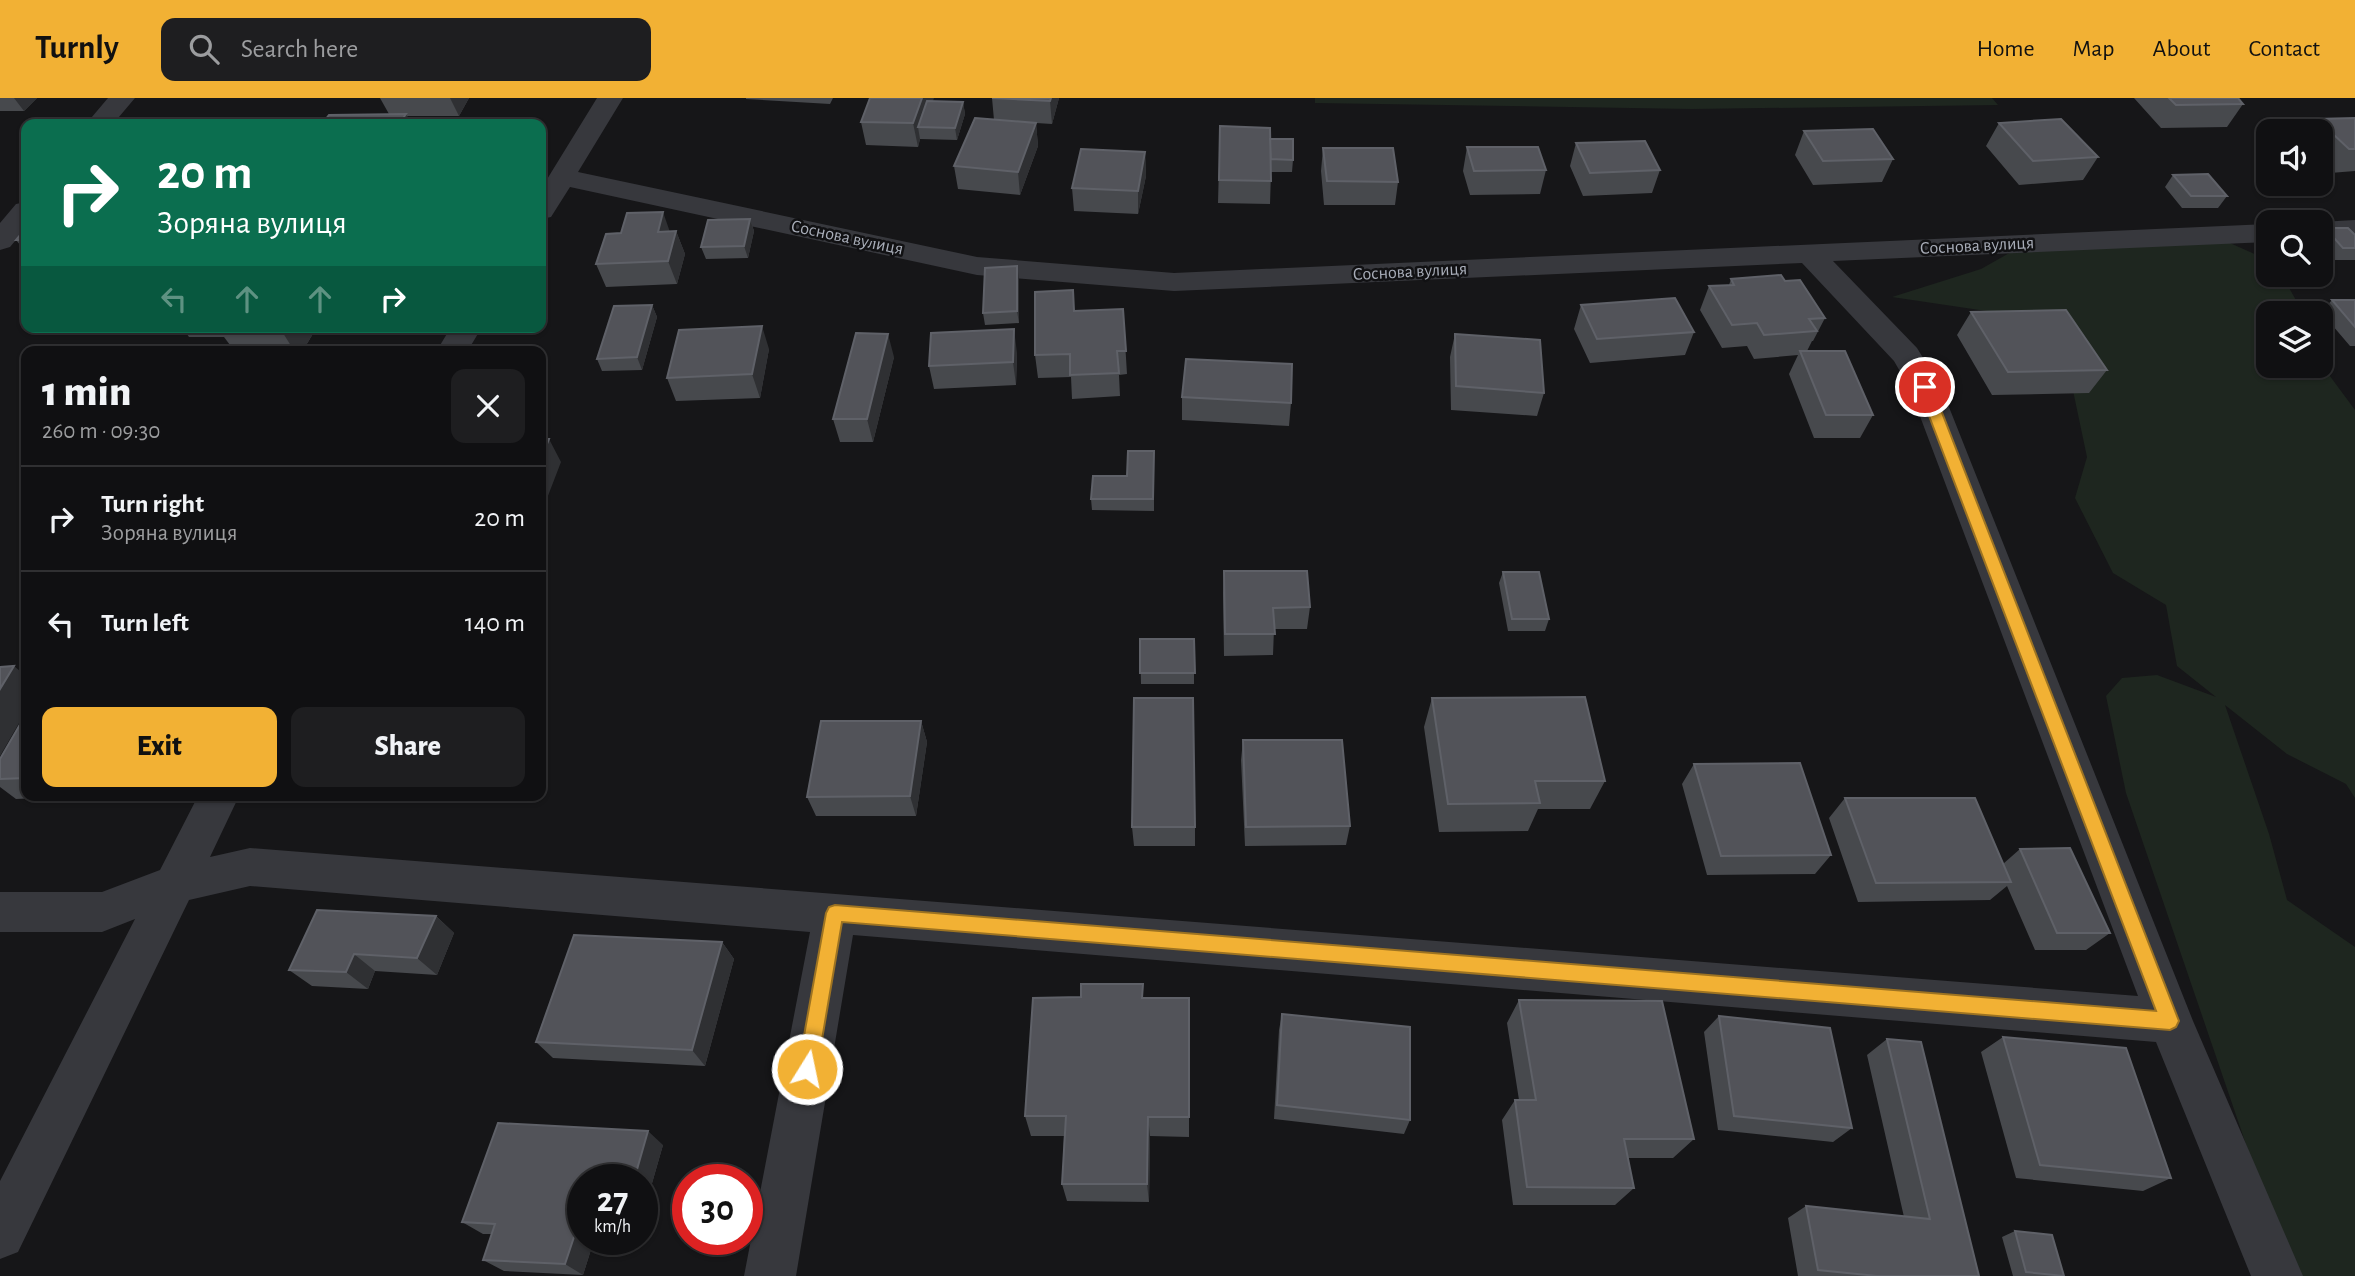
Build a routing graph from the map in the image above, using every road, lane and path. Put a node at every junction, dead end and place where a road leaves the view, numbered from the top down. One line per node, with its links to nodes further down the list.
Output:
1 (122, 98): 3 (street)
2 (610, 98): 4 (street)
3 (103, 119)
4 (562, 177): 5 (street); 11 (street, Соснова вулиця)
5 (546, 203)
6 (21, 216): 10 (street)
7 (2355, 229): 8 (street)
8 (2333, 230)
9 (2256, 234): 11 (street, Соснова вулиця)
10 (0, 241)
11 (1810, 254): 16 (street)
12 (216, 801): 13 (street)
13 (175, 884): 14 (street); 15 (street); 17 (street)
14 (0, 912)
15 (835, 913): 16 (street); 18 (street)
16 (2170, 1021): 19 (street)
17 (0, 1234)
18 (771, 1276)
19 (2277, 1276)

